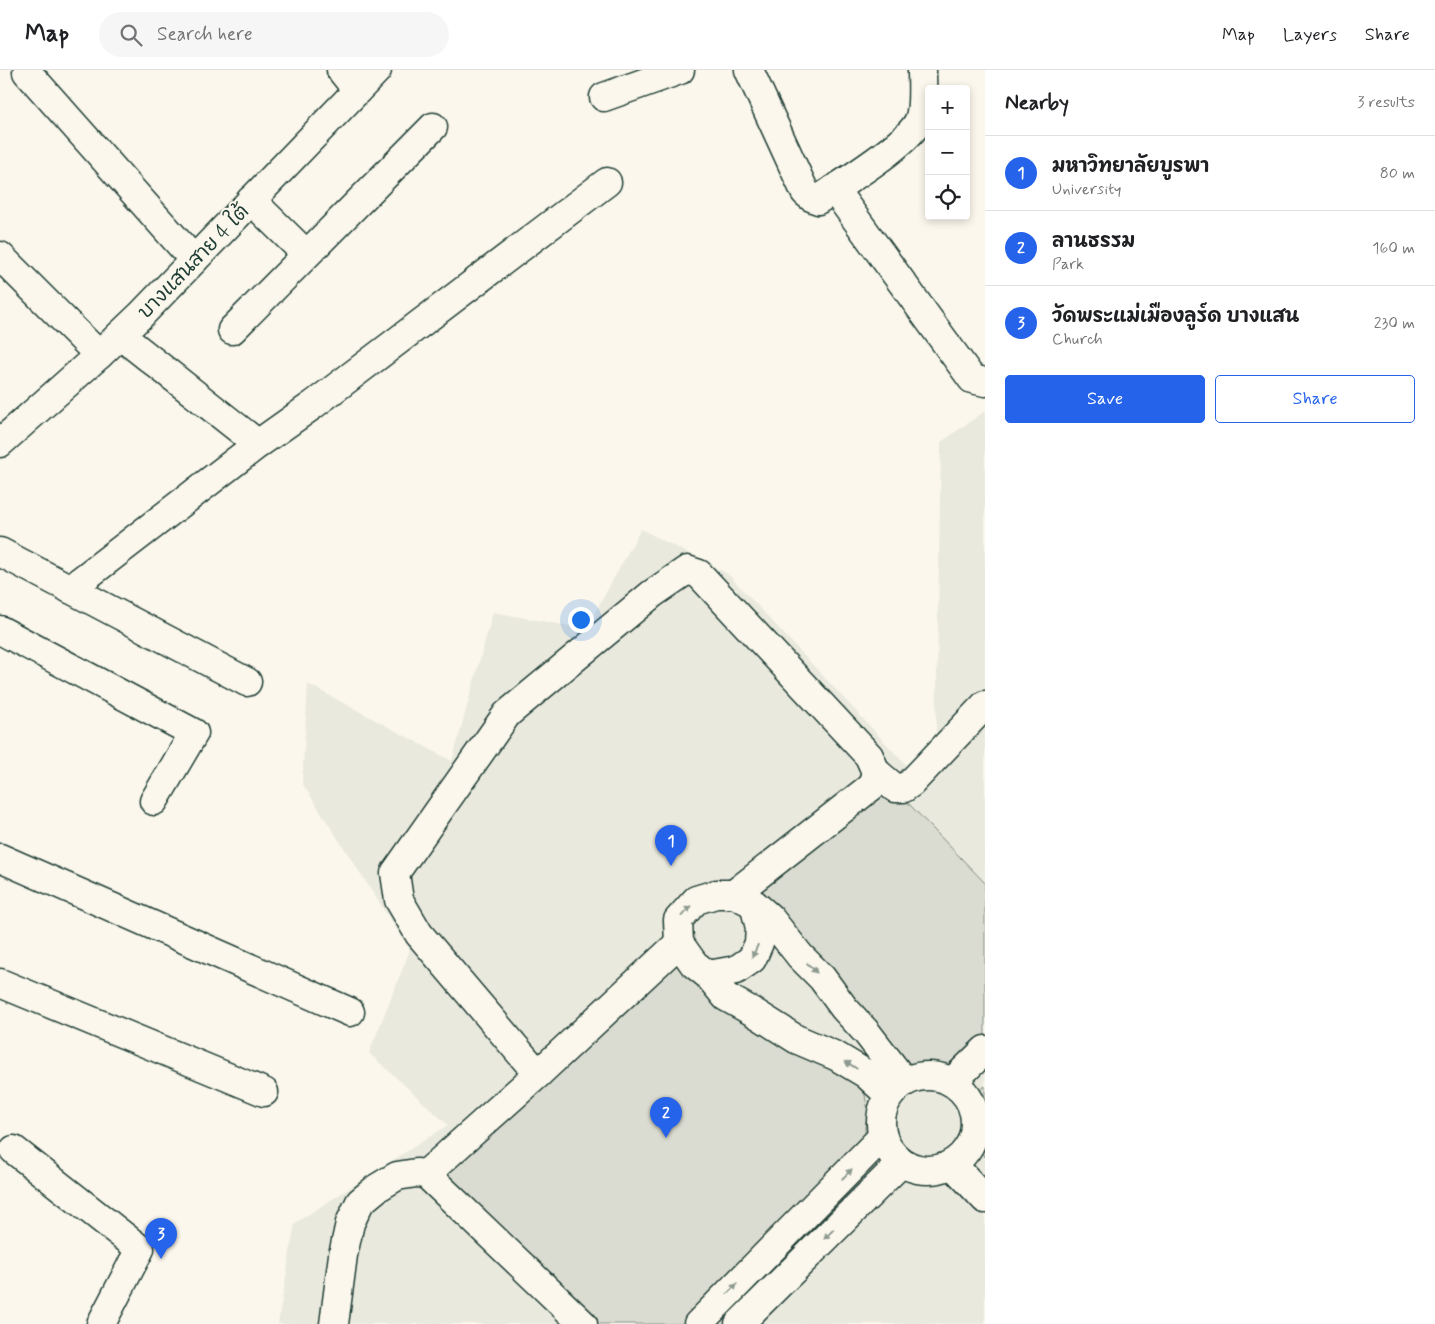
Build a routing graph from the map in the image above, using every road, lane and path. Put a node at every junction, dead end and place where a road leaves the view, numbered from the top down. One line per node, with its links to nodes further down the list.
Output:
1 (377, 70): 6 (street, บางแสนสาย 4 ใต้)
2 (749, 70): 10 (street)
3 (922, 70): 10 (street)
4 (672, 71): 7 (street)
5 (28, 72): 14 (street)
6 (349, 80): 11 (street, บางแสนสาย 4 ใต้)
7 (604, 97)
8 (433, 126): 12 (street)
9 (607, 182): 20 (street)
10 (834, 189): 18 (street)
11 (251, 200): 12 (street); 14 (street, บางแสนสาย 4 ใต้)
12 (306, 254): 15 (street)
13 (0, 256): 17 (street)
14 (194, 260): 16 (street, บางแสนสาย 4 ใต้)
15 (232, 330)
16 (120, 335): 17 (street, บางแสนสาย 4 ใต้); 20 (street)
17 (99, 355): 19 (street, บางแสนสาย 4 ใต้)
18 (985, 382)
19 (0, 443)
20 (258, 444): 22 (street)
21 (0, 552): 22 (street)
22 (70, 589): 24 (street)
23 (0, 630): 27 (street)
24 (248, 682)
25 (985, 705): 26 (street)
26 (876, 772): 29 (street); 35 (street)
27 (154, 801)
28 (0, 858): 33 (street)
29 (744, 899): 30 (street, one-way to 29); 31 (street, one-way to 31); 36 (street, one-way to 36)
30 (679, 942): 31 (street); 35 (street)
31 (708, 975): 36 (street, one-way to 31)
32 (0, 983): 38 (street)
33 (350, 1012)
34 (985, 1050): 37 (street)
35 (538, 1074): 44 (street)
36 (896, 1088): 37 (street); 39 (street)
37 (969, 1089): 41 (street)
38 (264, 1092)
39 (882, 1138): 42 (street); 49 (street, one-way to 39)
40 (14, 1150): 46 (street)
41 (978, 1150): 43 (street)
42 (901, 1163): 43 (street); 50 (street, one-way to 50)
43 (952, 1164): 45 (street)
44 (426, 1174): 47 (street); 48 (street)
45 (985, 1199)
46 (101, 1324)
47 (334, 1324)
48 (583, 1324)
49 (698, 1324)
50 (739, 1324)

